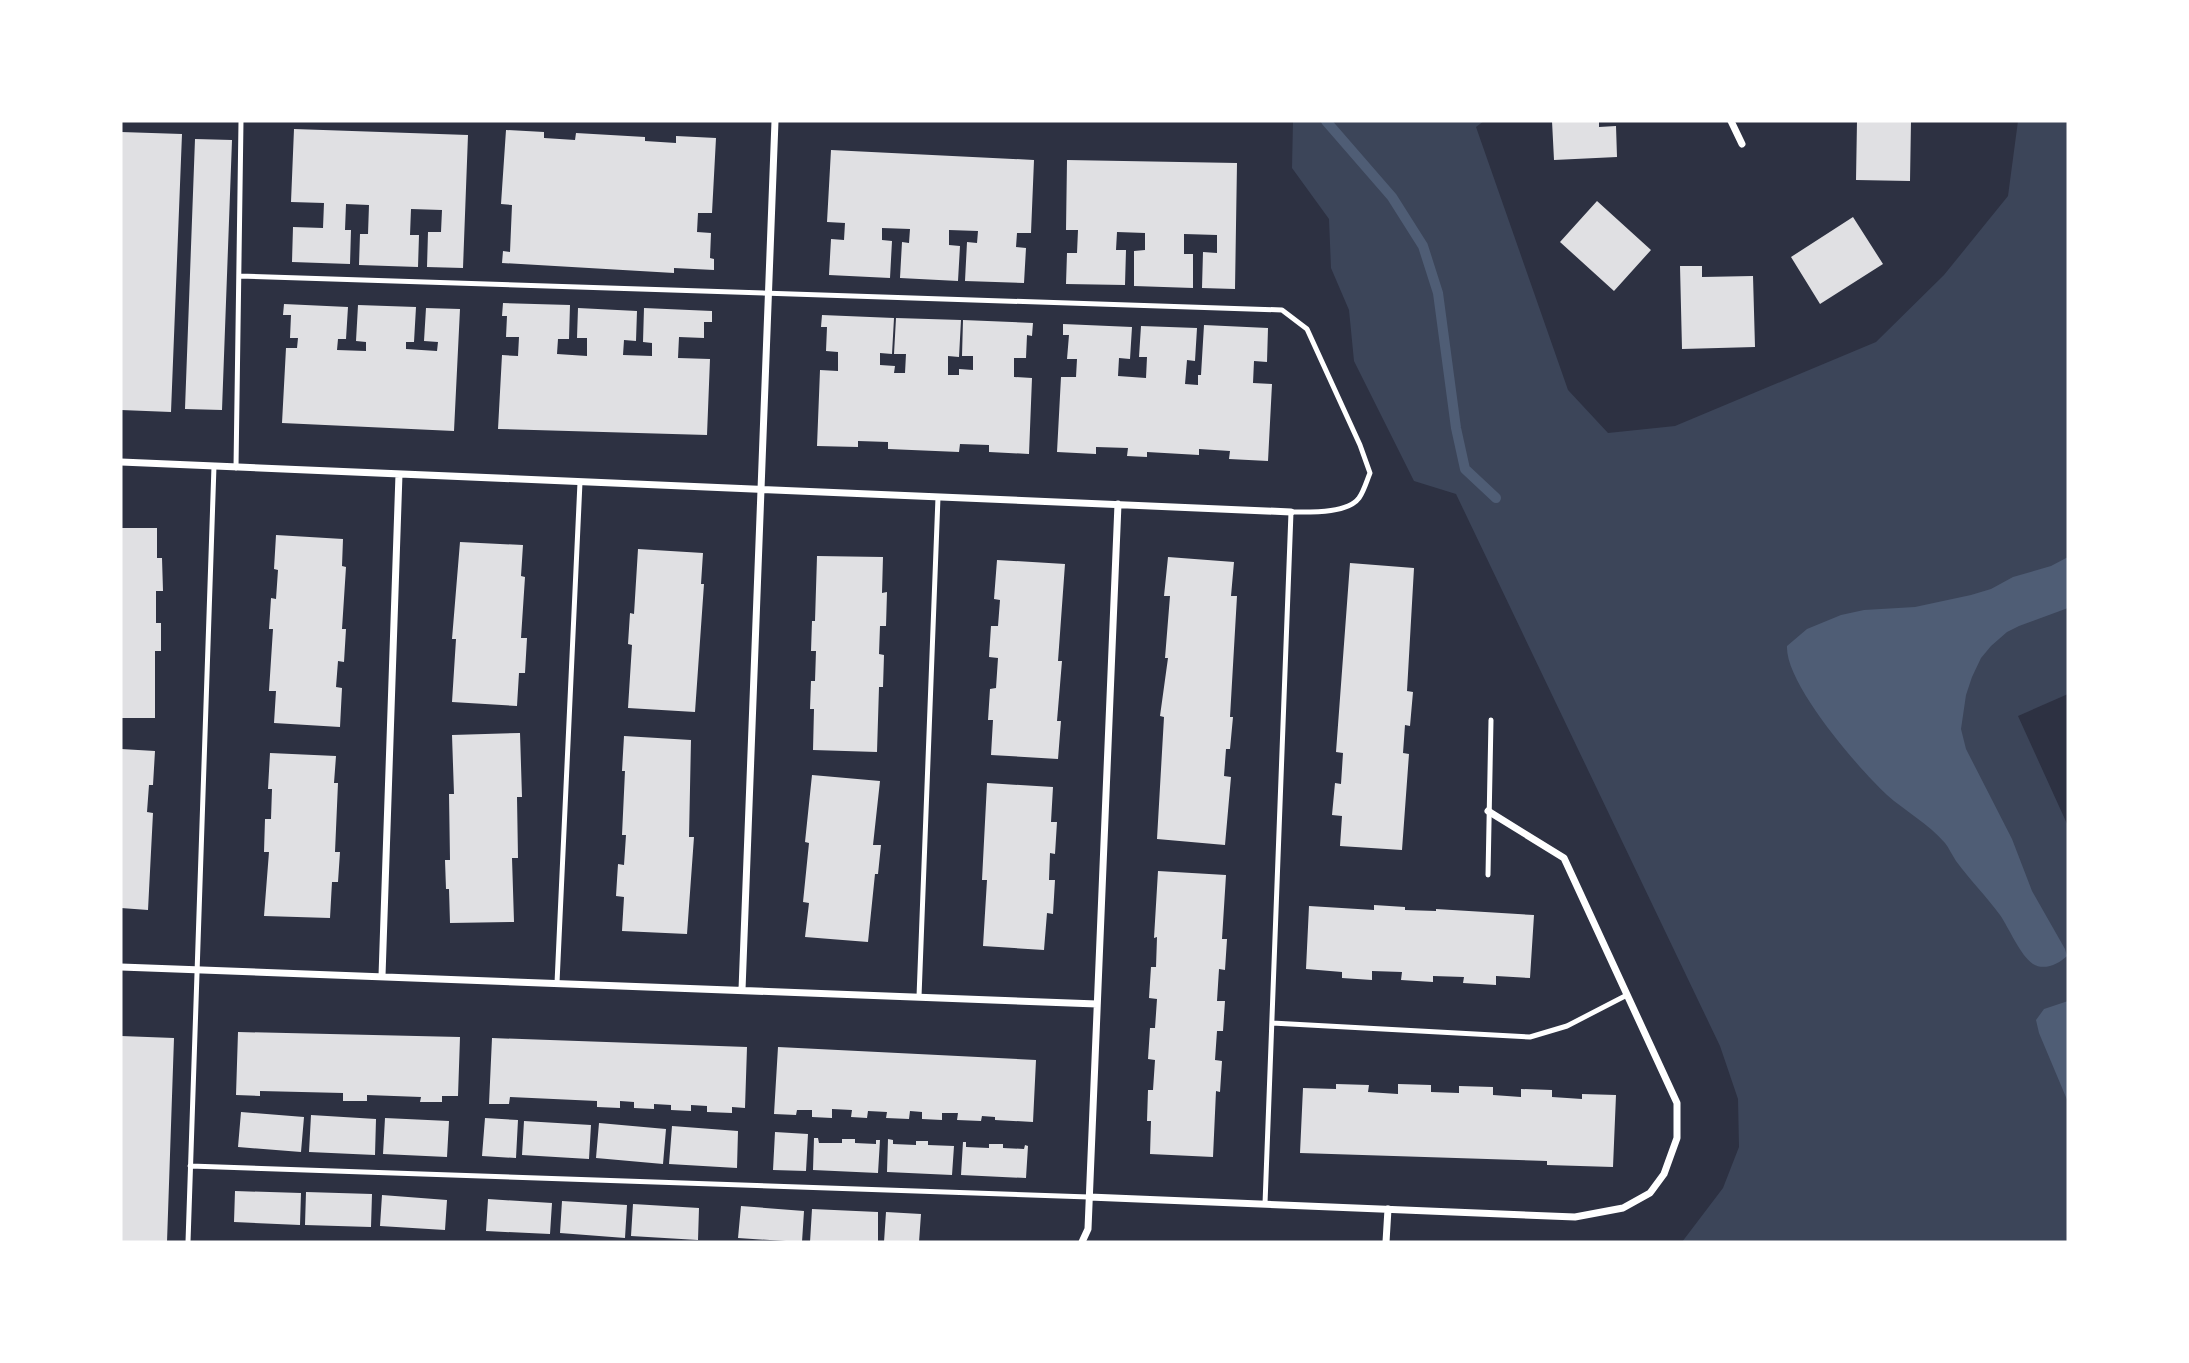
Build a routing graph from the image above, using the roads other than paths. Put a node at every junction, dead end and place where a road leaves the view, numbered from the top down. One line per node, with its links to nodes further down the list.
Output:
1 (241, 121): 5 (lane)
2 (775, 121): 6 (street)
3 (1731, 121): 4 (street)
4 (1742, 144)
5 (239, 276): 6 (lane); 9 (lane)
6 (769, 293): 12 (street); 15 (lane)
7 (121, 462): 8 (street)
8 (214, 466): 9 (street); 20 (lane)
9 (236, 468): 10 (street)
10 (399, 474): 11 (street); 21 (street)
11 (580, 482): 12 (street); 22 (lane)
12 (761, 489): 13 (street); 23 (street)
13 (938, 497): 14 (street); 25 (lane)
14 (1118, 504): 15 (street); 26 (street)
15 (1291, 512): 27 (lane)
16 (1491, 720): 17 (lane)
17 (1488, 811): 18 (lane); 24 (street)
18 (1488, 875)
19 (121, 967): 20 (street)
20 (197, 970): 21 (street); 28 (lane)
21 (382, 976): 22 (street)
22 (557, 983): 23 (street)
23 (742, 990): 25 (street)
24 (1627, 995): 27 (lane); 31 (street)
25 (919, 997): 26 (street)
26 (1097, 1004): 29 (street)
27 (1272, 1023): 30 (lane)
28 (190, 1166): 29 (lane); 32 (lane)
29 (1089, 1197): 30 (street); 33 (street)
30 (1265, 1204): 31 (street)
31 (1388, 1209): 34 (street)
32 (188, 1242)
33 (1082, 1242)
34 (1386, 1242)

